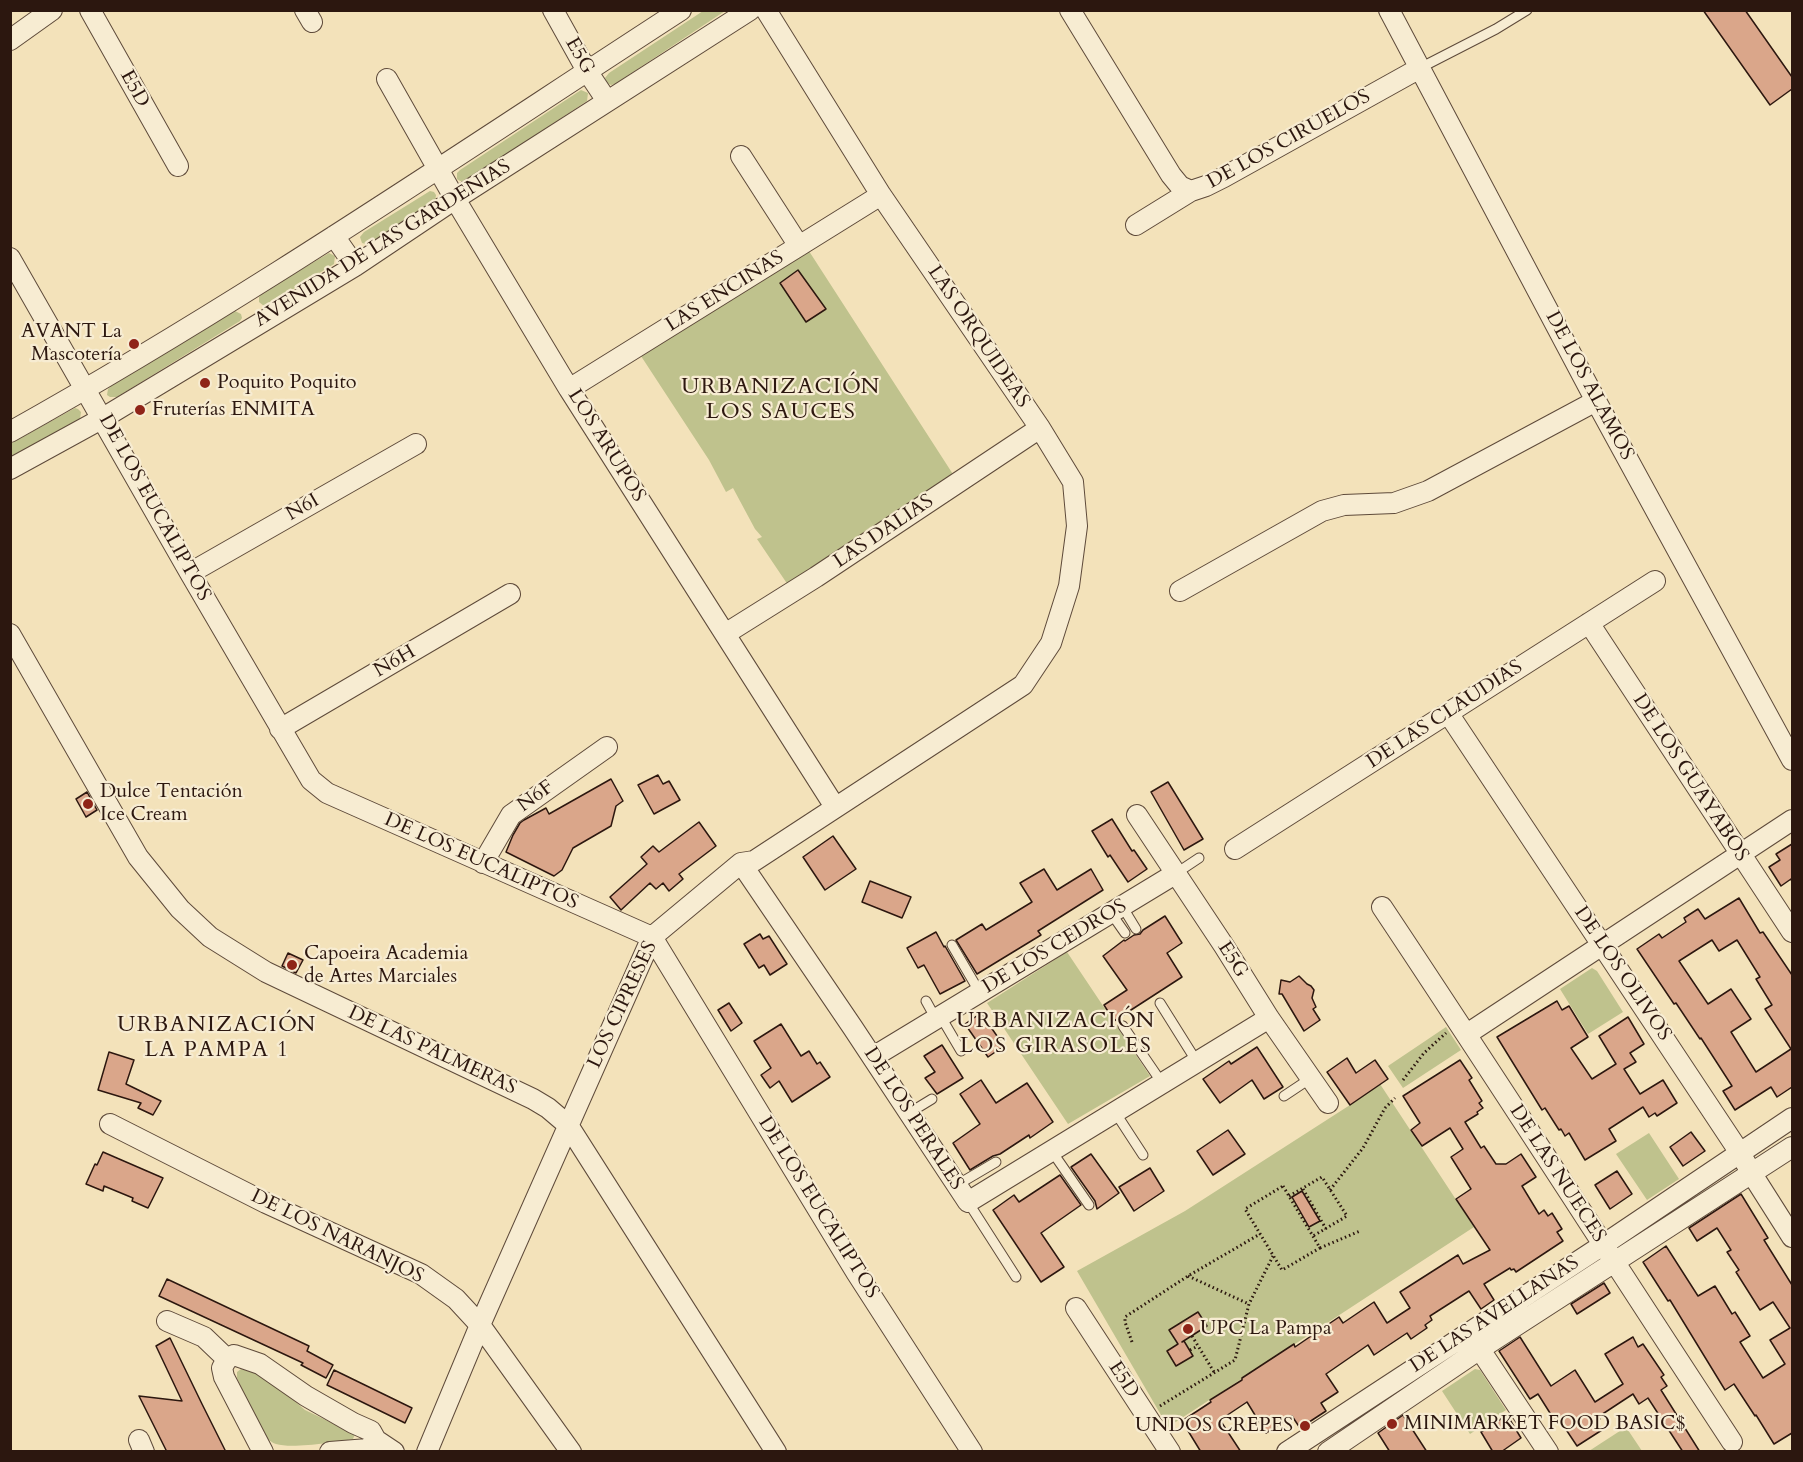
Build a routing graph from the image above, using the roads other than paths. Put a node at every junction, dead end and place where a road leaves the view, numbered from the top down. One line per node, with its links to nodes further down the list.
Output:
1 (22, 10): 11 (street)
2 (52, 10): 11 (street)
3 (90, 10): 17 (street, E5D)
4 (553, 10): 13 (street, E5G)
5 (681, 10): 13 (street, AVENIDA DE LAS GARDENIAS)
6 (750, 10): 15 (street, AVENIDA DE LAS GARDENIAS)
7 (766, 10): 20 (street, LAS ORQUIDEAS)
8 (1070, 10): 19 (street, DE LOS CIRUELOS)
9 (1389, 10): 12 (street, DE LOS ALAMOS)
10 (1527, 10): 12 (lane)
11 (15, 36)
12 (1420, 68): 19 (street, DE LOS CIRUELOS); 31 (street, DE LOS ALAMOS)
13 (587, 71): 15 (street, E5G); 18 (street, AVENIDA DE LAS GARDENIAS)
14 (387, 79): 18 (street, LOS ARUPOS)
15 (608, 101): 21 (street, AVENIDA DE LAS GARDENIAS)
16 (741, 156): 24 (street)
17 (178, 166)
18 (439, 169): 21 (street, LOS ARUPOS); 23 (street, AVENIDA DE LAS GARDENIAS)
19 (1191, 191): 22 (street)
20 (881, 195): 24 (street, LAS ENCINAS); 33 (street, LAS ORQUIDEAS)
21 (455, 199): 26 (street, AVENIDA DE LAS GARDENIAS); 29 (street, LOS ARUPOS)
22 (1136, 225)
23 (334, 236): 26 (street); 27 (street, AVENIDA DE LAS GARDENIAS)
24 (799, 246): 29 (street, LAS ENCINAS)
25 (10, 258): 30 (street, DE LOS EUCALIPTOS)
26 (355, 266): 28 (street, AVENIDA DE LAS GARDENIAS)
27 (245, 291): 28 (street); 30 (street, AVENIDA DE LAS GARDENIAS)
28 (263, 321): 32 (street, AVENIDA DE LAS GARDENIAS)
29 (569, 389): 43 (street, LOS ARUPOS)
30 (86, 390): 32 (street, DE LOS EUCALIPTOS); 34 (street, AVENIDA DE LAS GARDENIAS)
31 (1596, 401): 39 (street); 48 (street, DE LOS ALAMOS)
32 (103, 418): 36 (street, AVENIDA DE LAS GARDENIAS); 37 (street, DE LOS EUCALIPTOS)
33 (1040, 428): 43 (street, LAS DALIAS); 44 (street, LAS ORQUIDEAS)
34 (10, 432)
35 (416, 444): 37 (street, N6I)
36 (10, 469)
37 (190, 573): 46 (street, DE LOS EUCALIPTOS)
38 (1655, 581): 41 (street, DE LAS CLAUDIAS)
39 (1180, 591)
40 (510, 594): 46 (street, N6H)
41 (1589, 623): 45 (street, DE LAS CLAUDIAS); 53 (street, DE LOS GUAYABOS)
42 (10, 634): 85 (street, DE LAS PALMERAS)
43 (725, 634): 49 (street, LOS ARUPOS)
44 (1023, 685): 49 (street, LOS CIPRESES)
45 (1448, 713): 52 (street, DE LAS CLAUDIAS); 64 (street, DE LOS OLIVOS)
46 (280, 729): 55 (street, DE LOS EUCALIPTOS)
47 (606, 747): 55 (street, N6F)
48 (1792, 760)
49 (834, 807): 56 (street, LOS CIPRESES)
50 (1137, 816): 57 (street, E5G)
51 (1792, 820): 53 (street)
52 (1235, 849)
53 (1740, 855): 61 (street, DE LOS GUAYABOS); 64 (street)
54 (1200, 858): 57 (lane)
55 (483, 863): 63 (street, DE LOS EUCALIPTOS)
56 (741, 863): 63 (street, LOS CIPRESES); 74 (street, DE LOS PERALES)
57 (1175, 874): 59 (street, DE LOS CEDROS); 70 (street, E5G)
58 (1382, 907): 72 (street, DE LAS NUECES)
59 (1117, 910): 60 (lane); 62 (lane); 66 (street, DE LOS CEDROS)
60 (1136, 929)
61 (1792, 932)
62 (1125, 933)
63 (652, 937): 85 (street, LOS CIPRESES); 114 (street, DE LOS EUCALIPTOS)
64 (1603, 944): 72 (street); 88 (street, DE LOS OLIVOS)
65 (952, 945): 66 (lane)
66 (980, 993): 69 (street, DE LOS CEDROS)
67 (926, 1001): 69 (lane)
68 (1160, 1003): 75 (lane)
69 (938, 1018): 73 (lane); 74 (street, DE LOS CEDROS)
70 (1269, 1018): 75 (street, DE LOS PERALES); 76 (street, E5G)
71 (1123, 1026): 77 (lane)
72 (1462, 1028): 95 (street, DE LAS NUECES)
73 (961, 1051)
74 (873, 1057): 82 (street, DE LOS PERALES)
75 (1197, 1062): 77 (street, DE LOS PERALES)
76 (1311, 1078): 78 (lane); 80 (street, E5G)
77 (1162, 1083): 81 (street, DE LOS PERALES)
78 (1284, 1095)
79 (932, 1099): 82 (lane)
80 (1328, 1103)
81 (1115, 1112): 87 (street, DE LOS PERALES); 89 (lane)
82 (909, 1113): 92 (street, DE LOS PERALES)
83 (1792, 1118): 88 (street, DE LAS AVELLANAS)
84 (110, 1124): 100 (street, DE LOS NARANJOS)
85 (568, 1125): 100 (street, LOS CIPRESES); 113 (street, DE LAS PALMERAS)
86 (1792, 1146): 91 (street, DE LAS AVELLANAS)
87 (1051, 1150): 92 (street, DE LOS PERALES); 93 (lane)
88 (1740, 1153): 91 (street, DE LOS OLIVOS); 95 (street, DE LAS AVELLANAS)
89 (1143, 1155)
90 (996, 1162): 92 (lane)
91 (1752, 1174): 94 (street, DE LOS OLIVOS); 96 (street, DE LAS AVELLANAS)
92 (962, 1194): 97 (lane)
93 (1089, 1205)
94 (1792, 1237)
95 (1603, 1245): 96 (street, DE LAS NUECES); 101 (street, DE LAS AVELLANAS)
96 (1614, 1263): 102 (street, DE LAS AVELLANAS); 106 (street, DE LAS NUECES)
97 (1016, 1277)
98 (1076, 1308): 115 (street, E5D)
99 (167, 1321): 103 (street)
100 (480, 1325): 111 (street, LOS CIPRESES); 112 (street, DE LOS NARANJOS)
101 (1468, 1332): 102 (street); 104 (street, DE LAS AVELLANAS)
102 (1480, 1349): 107 (street, DE LAS AVELLANAS); 118 (street)
103 (227, 1359): 105 (street); 108 (street)
104 (1336, 1420): 107 (street); 116 (street, DE LAS AVELLANAS)
105 (376, 1440): 109 (street); 110 (street)
106 (1732, 1442)
107 (1352, 1445): 117 (street, DE LAS AVELLANAS)
108 (263, 1452)
109 (330, 1452)
110 (394, 1452)
111 (427, 1452)
112 (571, 1452)
113 (776, 1452)
114 (972, 1452)
115 (1170, 1452)
116 (1287, 1452)
117 (1328, 1452)
118 (1548, 1452)

